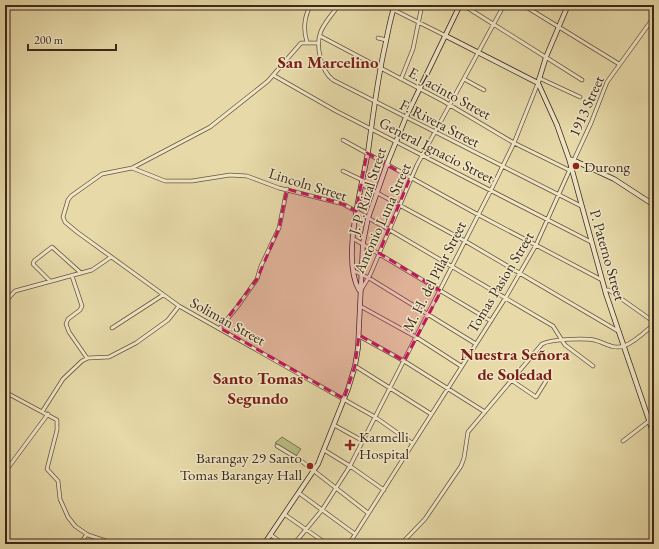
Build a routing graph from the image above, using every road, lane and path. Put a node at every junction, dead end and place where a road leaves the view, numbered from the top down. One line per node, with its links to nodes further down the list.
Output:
1 (311, 5): 18 (street)
2 (339, 5): 14 (street, F. Rivera Street)
3 (384, 5): 9 (street)
4 (422, 5): 11 (street)
5 (462, 5): 12 (street); 15 (main road, J. P. Rizal Street)
6 (504, 5): 12 (street, Antonio Luna Street)
7 (523, 5): 13 (street)
8 (568, 5): 13 (main road, M. H. del Pilar Street)
9 (394, 7): 11 (street); 17 (main road)
10 (654, 17): 22 (street, 1913 Street)
11 (418, 22): 15 (street); 26 (street)
12 (492, 24): 20 (street, Antonio Luna Street); 21 (street)
13 (558, 27): 21 (main road, M. H. del Pilar Street); 22 (street)
14 (320, 36): 19 (street, F. Rivera Street); 23 (street, E. Jacinto Street)
15 (446, 36): 20 (main road); 30 (main road, J. P. Rizal Street)
16 (378, 38): 17 (street)
17 (386, 40): 23 (main road)
18 (307, 42): 19 (street); 24 (street)
19 (319, 43): 33 (street, F. Rivera Street)
20 (478, 53): 27 (street, Antonio Luna Street); 29 (main road)
21 (546, 57): 25 (main road, M. H. del Pilar Street); 28 (street)
22 (619, 64): 43 (street, 1913 Street)
23 (380, 67): 26 (street, E. Jacinto Street); 33 (main road)
24 (274, 75): 36 (street, General Ignacio Street); 46 (street)
25 (539, 78): 29 (main road, M. H. del Pilar Street); 32 (street)
26 (400, 79): 30 (street, E. Jacinto Street)
27 (464, 79): 31 (street); 34 (street, Antonio Luna Street)
28 (582, 80)
29 (538, 83): 40 (street, M. H. del Pilar Street); 43 (main road, P. Paterno Street)
30 (420, 89): 34 (street, E. Jacinto Street); 35 (main road, J. P. Rizal Street)
31 (484, 90)
32 (580, 97)
33 (375, 101): 35 (street, F. Rivera Street); 36 (main road)
34 (449, 105): 37 (street, Antonio Luna Street); 40 (street, E. Jacinto Street)
35 (406, 118): 37 (street, F. Rivera Street); 39 (main road, J. P. Rizal Street)
36 (371, 128): 39 (street, General Ignacio Street); 41 (main road)
37 (434, 132): 42 (street, Antonio Luna Street); 45 (street, F. Rivera Street)
38 (343, 140): 41 (street)
39 (396, 141): 42 (street, General Ignacio Street); 44 (main road, J. P. Rizal Street)
40 (514, 143): 45 (street, M. H. del Pilar Street); 47 (street, E. Jacinto Street)
41 (367, 153): 44 (street); 50 (main road)
42 (422, 155): 49 (street, Antonio Luna Street); 52 (street, General Ignacio Street)
43 (571, 160): 47 (main road, P. Paterno Street); 56 (main road)
44 (387, 164): 49 (street); 53 (main road, J. P. Rizal Street)
45 (502, 166): 52 (street, M. H. del Pilar Street); 54 (street, F. Rivera Street)
46 (132, 168): 51 (street, Lincoln Street); 69 (street, Soliman Street)
47 (570, 169): 54 (street, Tomas Pasion Street); 57 (main road, P. Paterno Street)
48 (343, 171): 50 (street)
49 (410, 178): 55 (street, Antonio Luna Street); 59 (street)
50 (362, 182): 53 (street); 58 (main road)
51 (287, 190): 58 (street, Lincoln Street); 91 (street)
52 (491, 190): 59 (street, M. H. del Pilar Street); 61 (street, General Ignacio Street)
53 (377, 192): 55 (street); 60 (main road, J. P. Rizal Street)
54 (559, 194): 57 (street, F. Rivera Street); 61 (street, Tomas Pasion Street)
55 (399, 204): 62 (street, Antonio Luna Street); 64 (street)
56 (654, 205)
57 (581, 206): 65 (main road, P. Paterno Street)
58 (356, 211): 60 (street, Lincoln Street); 63 (main road)
59 (478, 215): 64 (street, M. H. del Pilar Street); 67 (street)
60 (368, 218): 62 (street, Lincoln Street); 66 (main road, J. P. Rizal Street)
61 (548, 220): 65 (street, General Ignacio Street); 67 (street, Tomas Pasion Street)
62 (388, 229): 68 (street, Antonio Luna Street); 70 (street, Lincoln Street)
63 (354, 239): 66 (street); 71 (main road)
64 (465, 241): 70 (street, M. H. del Pilar Street); 74 (street)
65 (591, 242): 77 (main road, P. Paterno Street)
66 (363, 243): 68 (street); 73 (main road, J. P. Rizal Street)
67 (536, 245): 74 (street, Tomas Pasion Street); 77 (street)
68 (379, 252): 76 (street, Antonio Luna Street); 81 (street)
69 (111, 257): 72 (street); 82 (street, Soliman Street)
70 (453, 267): 81 (street, M. H. del Pilar Street); 83 (street, Lincoln Street)
71 (354, 271): 73 (street); 80 (main road)
72 (80, 273): 75 (street); 78 (street)
73 (361, 274): 76 (street); 80 (main road, J. P. Rizal Street)
74 (520, 274): 83 (street, Tomas Pasion Street); 92 (street)
75 (72, 276): 78 (street); 98 (street)
76 (369, 278): 80 (street, Antonio Luna Street); 87 (street)
77 (602, 280): 79 (main road, P. Paterno Street)
78 (50, 281): 84 (street)
79 (605, 290): 89 (street); 92 (main road, P. Paterno Street)
80 (360, 291): 85 (main road, J. P. Rizal Street)
81 (441, 291): 87 (street, M. H. del Pilar Street); 88 (street)
82 (163, 295): 86 (street, Soliman Street); 90 (street)
83 (506, 297): 88 (street, Tomas Pasion Street); 95 (street, Lincoln Street)
84 (5, 300)
85 (359, 305): 93 (main road, J. P. Rizal Street); 94 (street)
86 (179, 306): 91 (street, Soliman Street); 98 (street)
87 (428, 315): 94 (street, M. H. del Pilar Street); 96 (street)
88 (491, 321): 96 (street, Tomas Pasion Street)
89 (654, 323): 97 (street)
90 (112, 328)
91 (220, 328): 108 (street, Soliman Street)
92 (619, 332): 97 (main road, P. Paterno Street)
93 (359, 336): 99 (street); 100 (main road, J. P. Rizal Street)
94 (416, 337): 99 (street, M. H. del Pilar Street); 101 (street)
95 (562, 340): 97 (street); 102 (street, Lincoln Street); 103 (street)
96 (476, 344): 101 (street, Tomas Pasion Street)
97 (624, 346): 114 (main road, P. Paterno Street)
98 (87, 358): 109 (street)
99 (404, 361): 105 (street, M. H. del Pilar Street); 106 (street)
100 (355, 366): 105 (street); 108 (main road, J. P. Rizal Street)
101 (461, 366): 106 (street, Tomas Pasion Street)
102 (593, 366)
103 (511, 380): 104 (street); 110 (street)
104 (546, 381)
105 (390, 388): 112 (street); 113 (street, M. H. del Pilar Street)
106 (446, 389): 110 (street); 112 (street, Tomas Pasion Street)
107 (5, 392): 109 (street)
108 (344, 399): 113 (street, Soliman Street); 115 (main road, J. P. Rizal Street)
109 (42, 412): 111 (street)
110 (485, 412): 144 (street)
111 (48, 414): 123 (street); 132 (street)
112 (431, 414): 119 (street, Tomas Pasion Street)
113 (375, 416): 117 (street, M. H. del Pilar Street); 119 (street, Soliman Street)
114 (650, 421): 116 (main road, P. Paterno Street); 118 (street)
115 (334, 425): 117 (street); 121 (main road, J. P. Rizal Street)
116 (654, 434)
117 (362, 441): 122 (street, M. H. del Pilar Street)
118 (623, 441)
119 (412, 443): 126 (street, Tomas Pasion Street)
120 (277, 446): 124 (street)
121 (324, 450): 122 (street); 124 (main road, J. P. Rizal Street)
122 (350, 466): 125 (street, M. H. del Pilar Street); 126 (street)
123 (5, 472)
124 (314, 472): 125 (street); 127 (main road, J. P. Rizal Street)
125 (337, 488): 128 (street, M. H. del Pilar Street); 129 (street)
126 (384, 490): 129 (street, Tomas Pasion Street)
127 (299, 493): 128 (street); 130 (main road, J. P. Rizal Street)
128 (322, 510): 131 (street, M. H. del Pilar Street); 133 (street)
129 (368, 513): 133 (street, Tomas Pasion Street)
130 (284, 514): 131 (street); 134 (main road, J. P. Rizal Street)
131 (306, 529): 141 (street, M. H. del Pilar Street); 142 (street)
132 (87, 534): 135 (street); 136 (street)
133 (355, 534): 143 (street, Tomas Pasion Street)
134 (271, 535): 139 (main road, J. P. Rizal Street); 140 (street)
135 (80, 544)
136 (136, 544)
137 (178, 544): 138 (street)
138 (190, 544)
139 (264, 544)
140 (283, 544)
141 (294, 544)
142 (327, 544)
143 (349, 544)
144 (401, 544)

